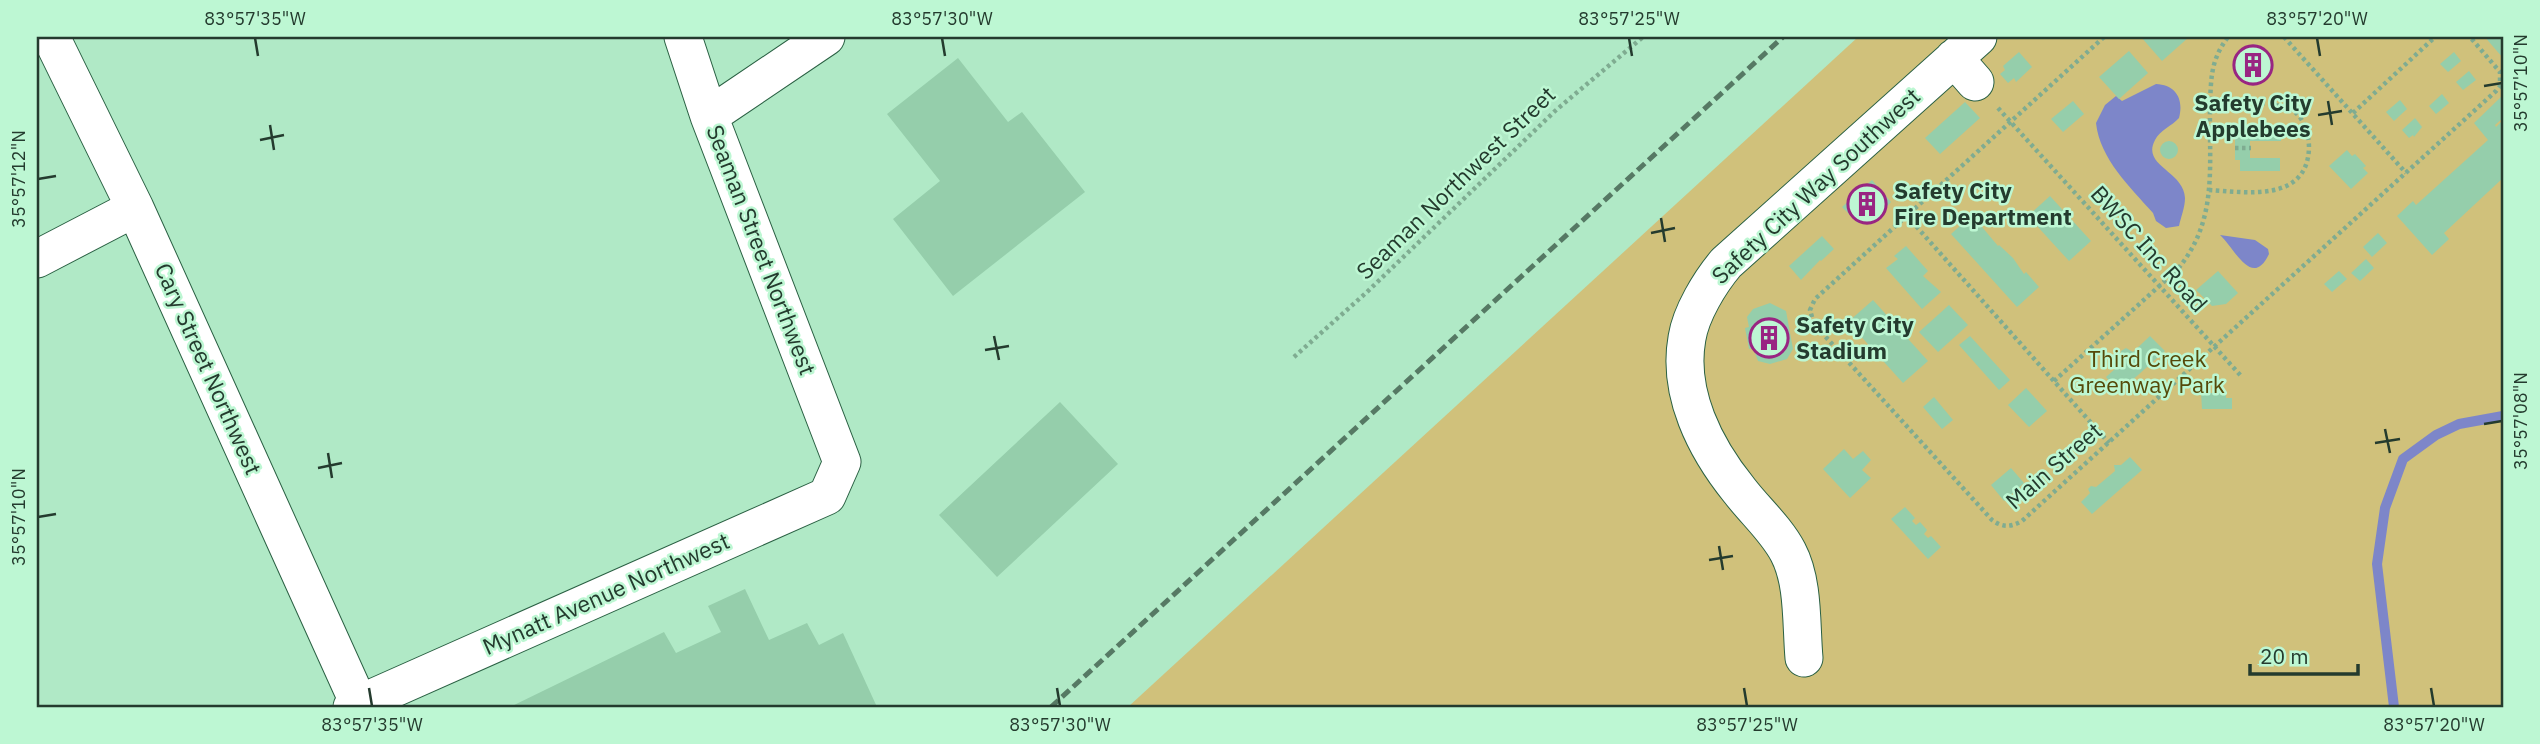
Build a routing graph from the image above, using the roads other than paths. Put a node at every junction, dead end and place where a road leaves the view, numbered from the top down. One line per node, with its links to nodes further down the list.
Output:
1 (51, 37): 6 (street, Cary Street Northwest)
2 (683, 37): 5 (street, Seaman Street Northwest)
3 (826, 37): 5 (street)
4 (1969, 59): 9 (street, Safety City Way Southwest)
5 (709, 116): 8 (street, Seaman Street Northwest)
6 (135, 208): 7 (street); 10 (street, Cary Street Northwest)
7 (37, 259)
8 (842, 462): 10 (street, Mynatt Avenue Northwest)
9 (1804, 658)
10 (356, 705)

